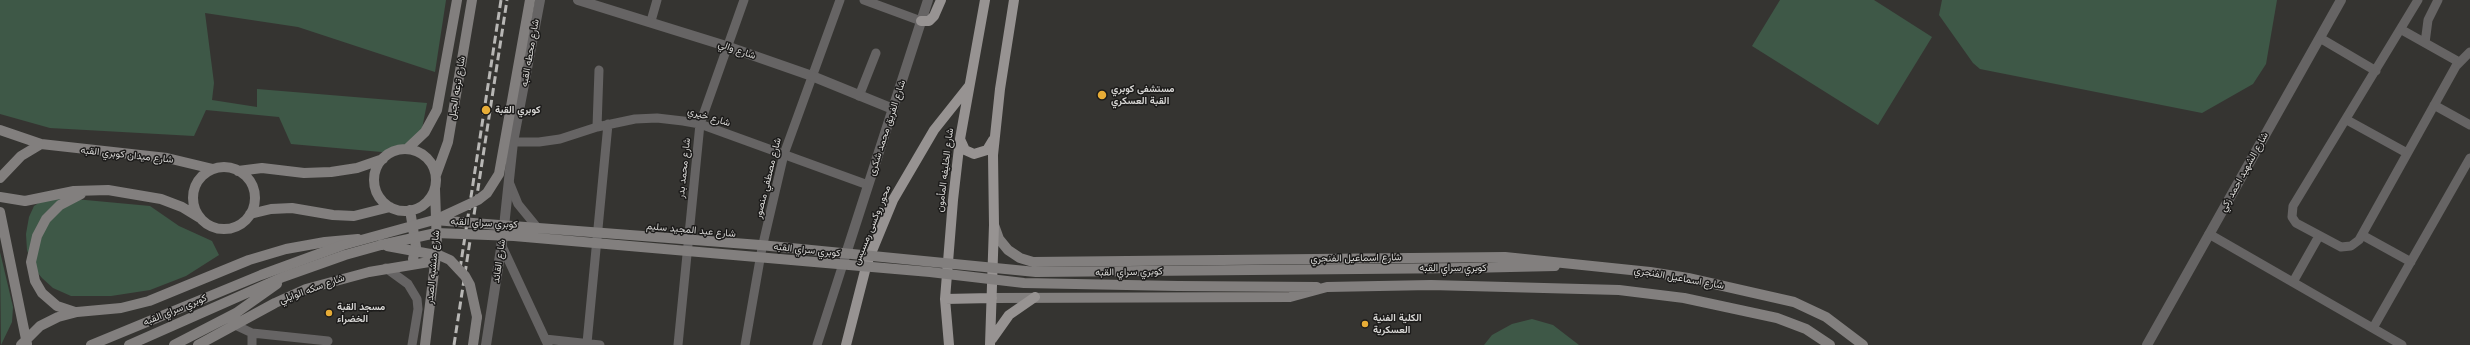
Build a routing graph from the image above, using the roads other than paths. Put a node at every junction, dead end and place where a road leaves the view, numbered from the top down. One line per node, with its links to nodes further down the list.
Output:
1 (472, 0): 18 (main road, شارع ترعه الجبل)
2 (530, 0): 63 (main road, bridge)
3 (540, 0): 42 (street, شارع محطه القبه)
4 (578, 0): 16 (street, شارع والي)
5 (657, 0): 19 (street)
6 (744, 0): 24 (street, شارع محمد بدر)
7 (840, 0): 29 (street, شارع مصطفي منصور)
8 (864, 0): 20 (street)
9 (928, 0): 20 (street, شارع الفريق محمد شكرى)
10 (941, 0): 20 (main road)
11 (986, 0): 30 (main road, شارع الخليفه المأمون)
12 (1014, 0): 40 (main road)
13 (2341, 0): 22 (street, شارع الشهيد احمد زكي)
14 (2418, 0): 21 (street)
15 (2438, 0): 23 (street)
16 (605, 4): 19 (street, شارع والي)
17 (456, 5): 18 (main road); 44 (main road, شارع ترعه الجبل)
18 (470, 12): 51 (main road, شارع ترعه الجبل)
19 (651, 21): 24 (street, شارع والي)
20 (921, 21): 33 (street, شارع الفريق محمد شكرى)
21 (2402, 30): 23 (street); 28 (street)
22 (2320, 38): 28 (street); 67 (street, شارع الشهيد احمد زكي)
23 (2425, 43): 26 (street)
24 (726, 46): 29 (street, شارع والي); 36 (street, شارع محمد بدر)
25 (876, 53): 31 (street)
26 (2466, 59): 32 (street)
27 (599, 70): 38 (street)
28 (2376, 71): 34 (street)
29 (812, 76): 31 (street, شارع والي); 45 (street, شارع مصطفي منصور)
30 (970, 86): 41 (main road, شارع الخليفه المأمون); 113 (main road, محور روكسى رمسيس)
31 (859, 96): 33 (street, شارع والي)
32 (2434, 105): 37 (street); 46 (street)
33 (893, 109): 54 (street, شارع الفريق محمد شكرى)
34 (2346, 120): 46 (street); 69 (street)
35 (608, 124): 36 (street, شارع خيري); 38 (street, شارع خيري); 66 (street)
36 (700, 124): 45 (street, شارع خيري); 72 (street, شارع محمد بدر)
37 (2470, 125)
38 (597, 127): 42 (street, شارع خيري)
39 (0, 130): 43 (main road, شارع ميدان كوبري القبه)
40 (994, 138): 41 (main road); 64 (main road)
41 (960, 139): 90 (main road, شارع الخليفه المأمون)
42 (513, 142): 52 (street, شارع محطه القبه)
43 (41, 144): 49 (main road, شارع ميدان كوبري القبه); 53 (main road)
44 (407, 149): 48 (main road); 51 (main road)
45 (784, 154): 54 (street, شارع خيري); 74 (street, شارع مصطفي منصور)
46 (2407, 154): 68 (street)
47 (2470, 158): 78 (street)
48 (383, 159): 50 (main road); 58 (main road)
49 (213, 170): 50 (main road); 62 (main road)
50 (238, 170): 61 (main road)
51 (436, 175): 56 (main road)
52 (508, 177): 65 (street); 71 (street, شارع القائد)
53 (0, 178)
54 (868, 185): 75 (street, شارع الفريق محمد شكرى)
55 (92, 189): 57 (main road); 62 (main road); 91 (main road)
56 (435, 189): 59 (main road); 77 (main road, شارع منشيه الصدر)
57 (0, 197)
58 (390, 207): 59 (main road); 61 (main road)
59 (410, 210): 80 (main road)
60 (0, 212): 98 (main road)
61 (250, 214): 62 (main road)
62 (200, 218)
63 (434, 220): 70 (main road, كوبري سراي القبه, bridge); 81 (main road, كوبري سراي القبه, bridge)
64 (994, 225): 79 (main road, شارع اسماعيل الفنجري); 89 (main road)
65 (536, 226): 66 (street, شارع عبد المجيد سليم); 71 (street, شارع عبد المجيد سليم)
66 (598, 233): 72 (street, شارع عبد المجيد سليم); 99 (street)
67 (2209, 234): 84 (street); 117 (street, شارع الشهيد احمد زكي)
68 (2362, 235): 69 (street); 78 (street)
69 (2319, 236): 84 (street)
70 (364, 239): 91 (main road, bridge); 100 (main road, كوبري سراي القبه, bridge)
71 (502, 240): 96 (street); 108 (street, شارع القائد)
72 (688, 240): 74 (street, شارع عبد المجيد سليم); 110 (street, شارع محمد بدر)
73 (381, 245): 83 (main road, كوبري سراي القبه); 85 (main road, كوبري سراي القبه, bridge); 107 (main road, bridge)
74 (762, 248): 75 (street, شارع عبد المجيد سليم); 111 (street, شارع مصطفي منصور)
75 (845, 257): 112 (street)
76 (1244, 259): 79 (main road, شارع اسماعيل الفنجري); 81 (main road, شارع اسماعيل الفنجري); 85 (main road)
77 (436, 261): 80 (main road, شارع سكه الوايلي); 106 (main road, شارع منشيه الصدر)
78 (2411, 262): 93 (street)
79 (1057, 263): 87 (main road)
80 (410, 264): 82 (main road, شارع سكه الوايلي)
81 (1569, 265): 116 (main road, شارع اسماعيل الفنجري)
82 (386, 268): 92 (main road, شارع سكه الوايلي); 105 (street)
83 (283, 278): 101 (main road, كوبري سراي القبه); 102 (main road)
84 (2293, 282): 93 (street)
85 (1243, 287): 86 (main road, كوبري سراي القبه)
86 (1327, 287): 87 (main road, شارع اسماعيل الفنجري); 115 (main road, شارع اسماعيل الفنجري)
87 (1058, 296): 88 (main road, شارع اسماعيل الفنجري)
88 (1035, 297): 89 (main road, شارع اسماعيل الفنجري); 97 (main road)
89 (992, 298): 90 (main road); 97 (main road)
90 (945, 299): 114 (main road, شارع الخليفه المأمون)
91 (77, 312): 98 (main road)
92 (235, 324): 94 (street); 103 (main road, شارع سكه الوايلي)
93 (2373, 328): 118 (street)
94 (252, 333): 95 (street); 104 (street)
95 (328, 341)
96 (546, 342): 99 (street)
97 (991, 343)
98 (24, 344)
99 (586, 344): 109 (street)
100 (90, 345)
101 (129, 345)
102 (174, 345)
103 (198, 345)
104 (252, 345)
105 (412, 345)
106 (425, 345)
107 (473, 345)
108 (486, 345)
109 (600, 345)
110 (678, 345)
111 (745, 345)
112 (817, 345)
113 (846, 345)
114 (949, 345)
115 (1830, 345)
116 (1863, 345)
117 (2147, 345)
118 (2402, 345)

